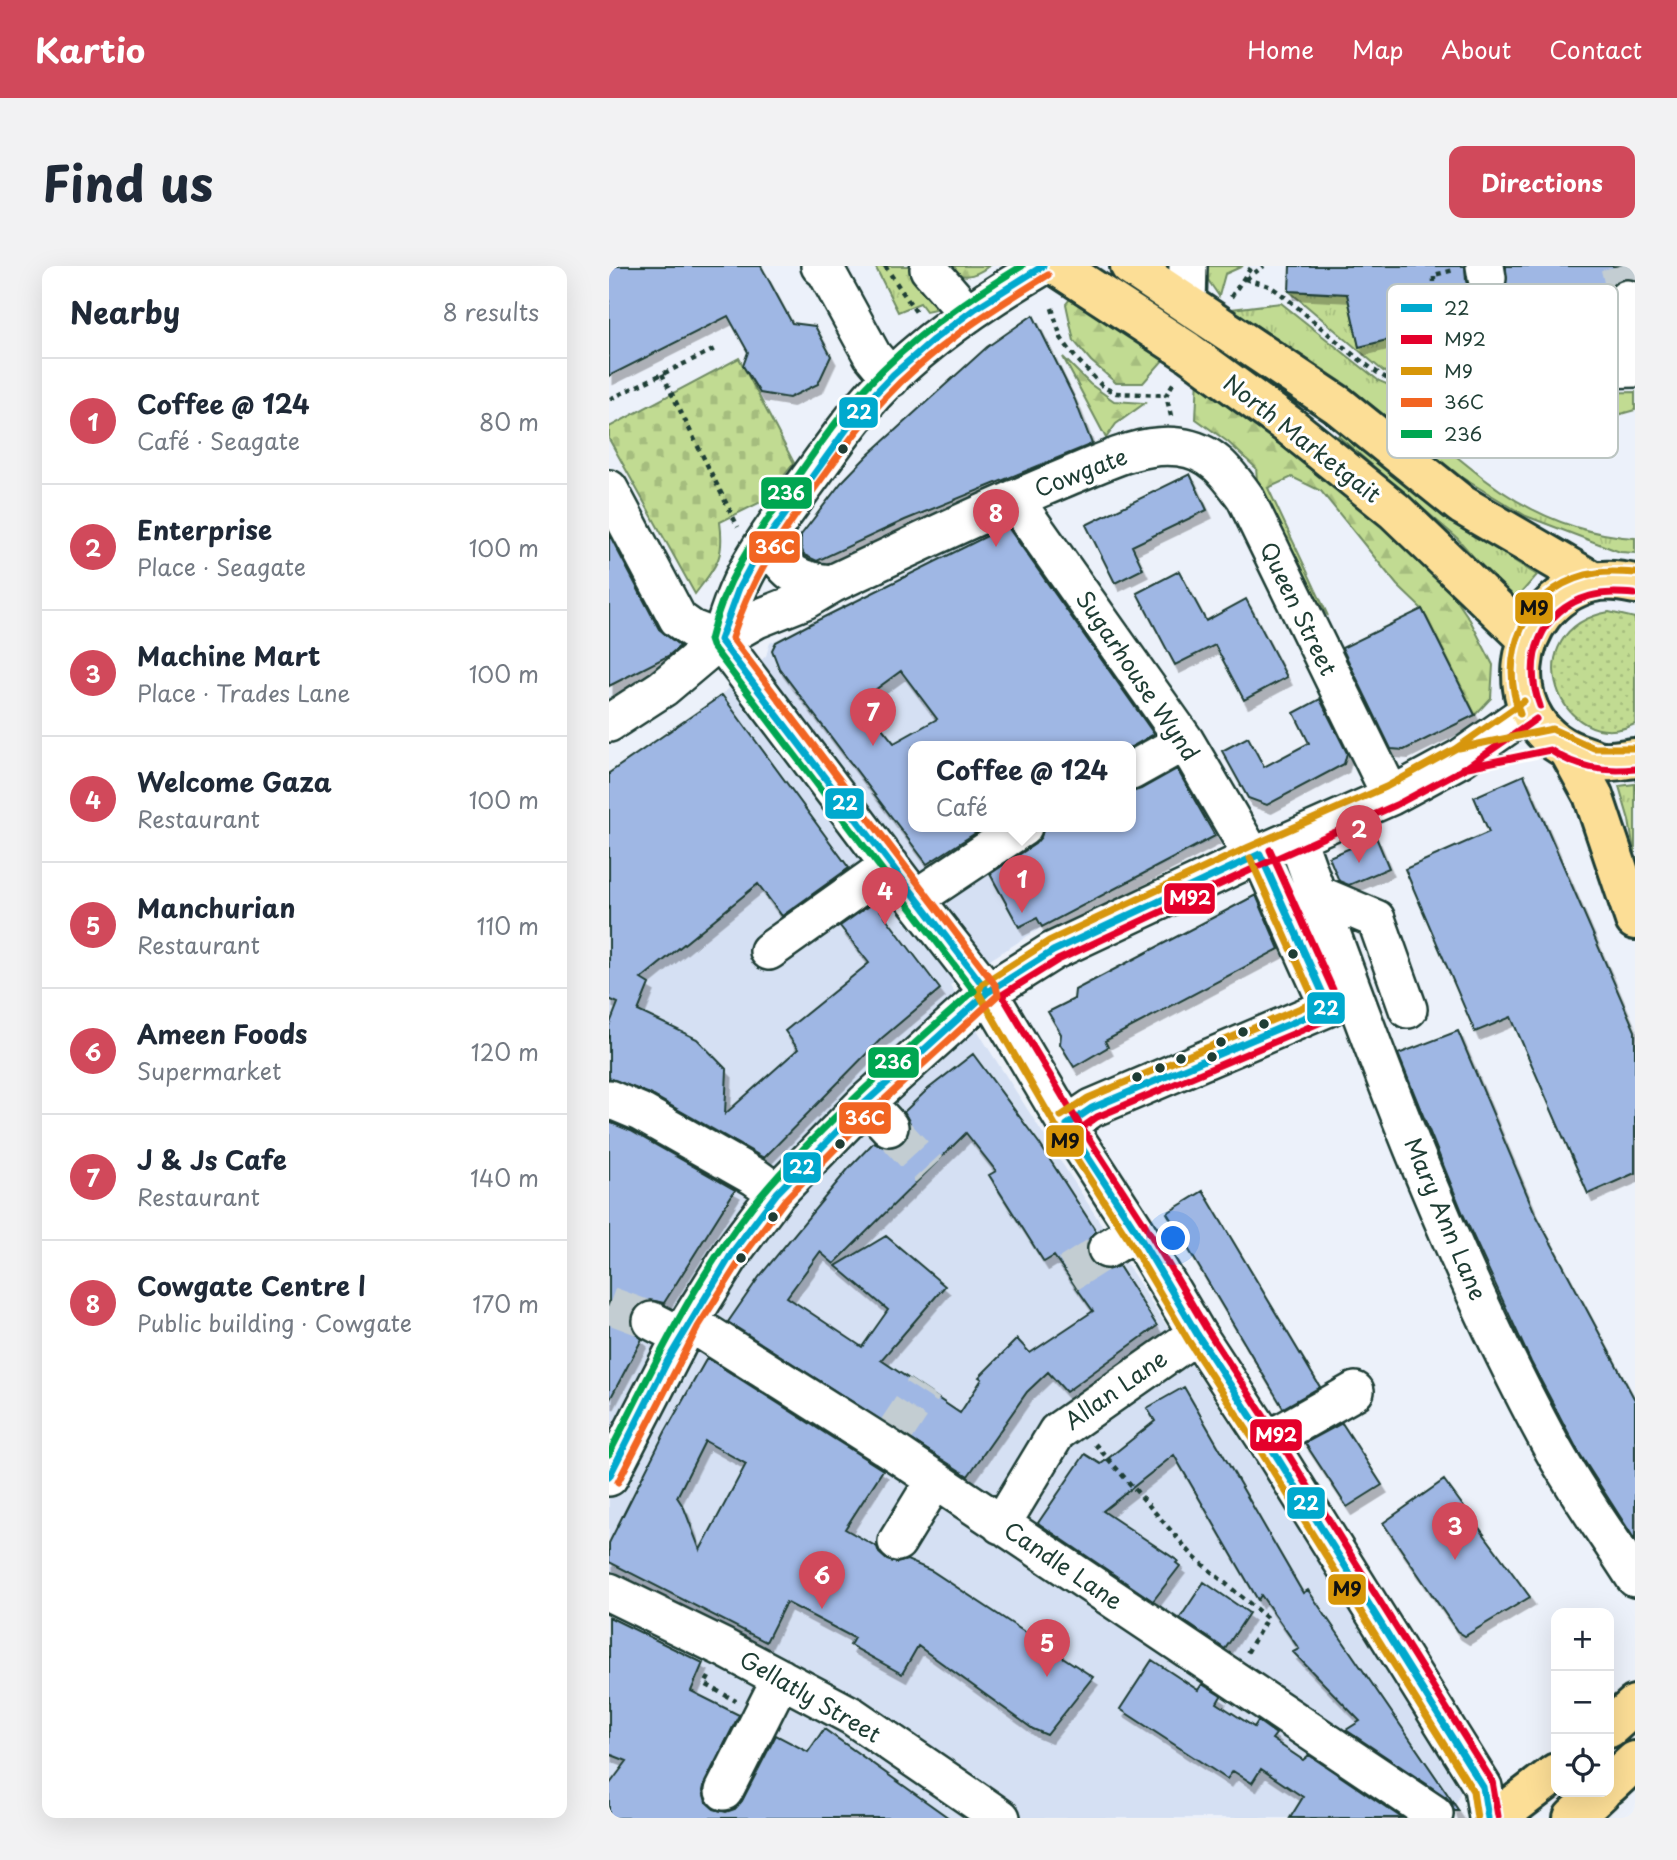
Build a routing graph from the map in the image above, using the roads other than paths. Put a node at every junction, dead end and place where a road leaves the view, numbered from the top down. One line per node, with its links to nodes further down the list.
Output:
1 (820, 266): 10 (street)
2 (1043, 266): 8 (street)
3 (1057, 266): 20 (main road, North Marketgait)
4 (1130, 266): 6 (main road, North Marketgait)
5 (929, 269): 8 (street)
6 (1187, 284): 11 (main road, North Marketgait)
7 (1627, 299): 9 (street)
8 (968, 314): 10 (street)
9 (1635, 352)
10 (891, 378): 16 (street)
11 (1387, 445)
12 (1180, 447): 15 (street, Cowgate); 27 (street, Queen Street)
13 (1404, 458): 17 (main road, North Marketgait)
14 (609, 489): 21 (street)
15 (1014, 499): 18 (street, Cowgate); 24 (street, Sugarhouse Wynd)
16 (753, 536): 18 (street); 21 (street)
17 (1594, 582): 19 (main road); 20 (main road)
18 (832, 584): 21 (street, Cowgate)
19 (1635, 584)
20 (1527, 638): 23 (main road)
21 (720, 640): 22 (street, Cowgate); 31 (street)
22 (609, 723)
23 (1551, 734): 25 (main road); 27 (street); 34 (main road)
24 (1185, 741): 26 (street); 30 (street, Sugarhouse Wynd)
25 (1635, 758)
26 (1136, 768)
27 (1391, 796): 29 (street)
28 (1016, 832): 33 (street)
29 (1297, 839): 30 (street); 32 (street, Mary Ann Lane)
30 (1257, 856): 36 (street); 39 (street, Sugarhouse Wynd)
31 (890, 865): 33 (street); 35 (street)
32 (1317, 894): 37 (street); 49 (street, Mary Ann Lane)
33 (915, 899): 36 (street)
34 (1635, 920)
35 (769, 951)
36 (988, 992): 39 (street); 40 (street)
37 (1408, 1009)
38 (609, 1099): 40 (street)
39 (1066, 1125): 42 (street)
40 (777, 1193): 41 (street)
41 (674, 1326): 45 (street); 46 (street, Candle Lane)
42 (1197, 1334): 44 (street); 47 (street, Allan Lane)
43 (1355, 1391): 44 (street)
44 (1268, 1441): 61 (street)
45 (609, 1477)
46 (935, 1480): 47 (street, Candle Lane); 48 (street)
47 (1001, 1525): 59 (street, Candle Lane)
48 (897, 1542)
49 (1635, 1578)
50 (609, 1592): 51 (street, Gellatly Street)
51 (781, 1678): 56 (street); 60 (street, Gellatly Street)
52 (1635, 1705): 53 (main road)
53 (1614, 1724)
54 (1635, 1761): 55 (main road)
55 (1614, 1780)
56 (724, 1791)
57 (1540, 1794): 62 (main road)
58 (1596, 1797): 63 (main road)
59 (1434, 1814)
60 (1001, 1818)
61 (1488, 1818)
62 (1497, 1818)
63 (1573, 1818)

